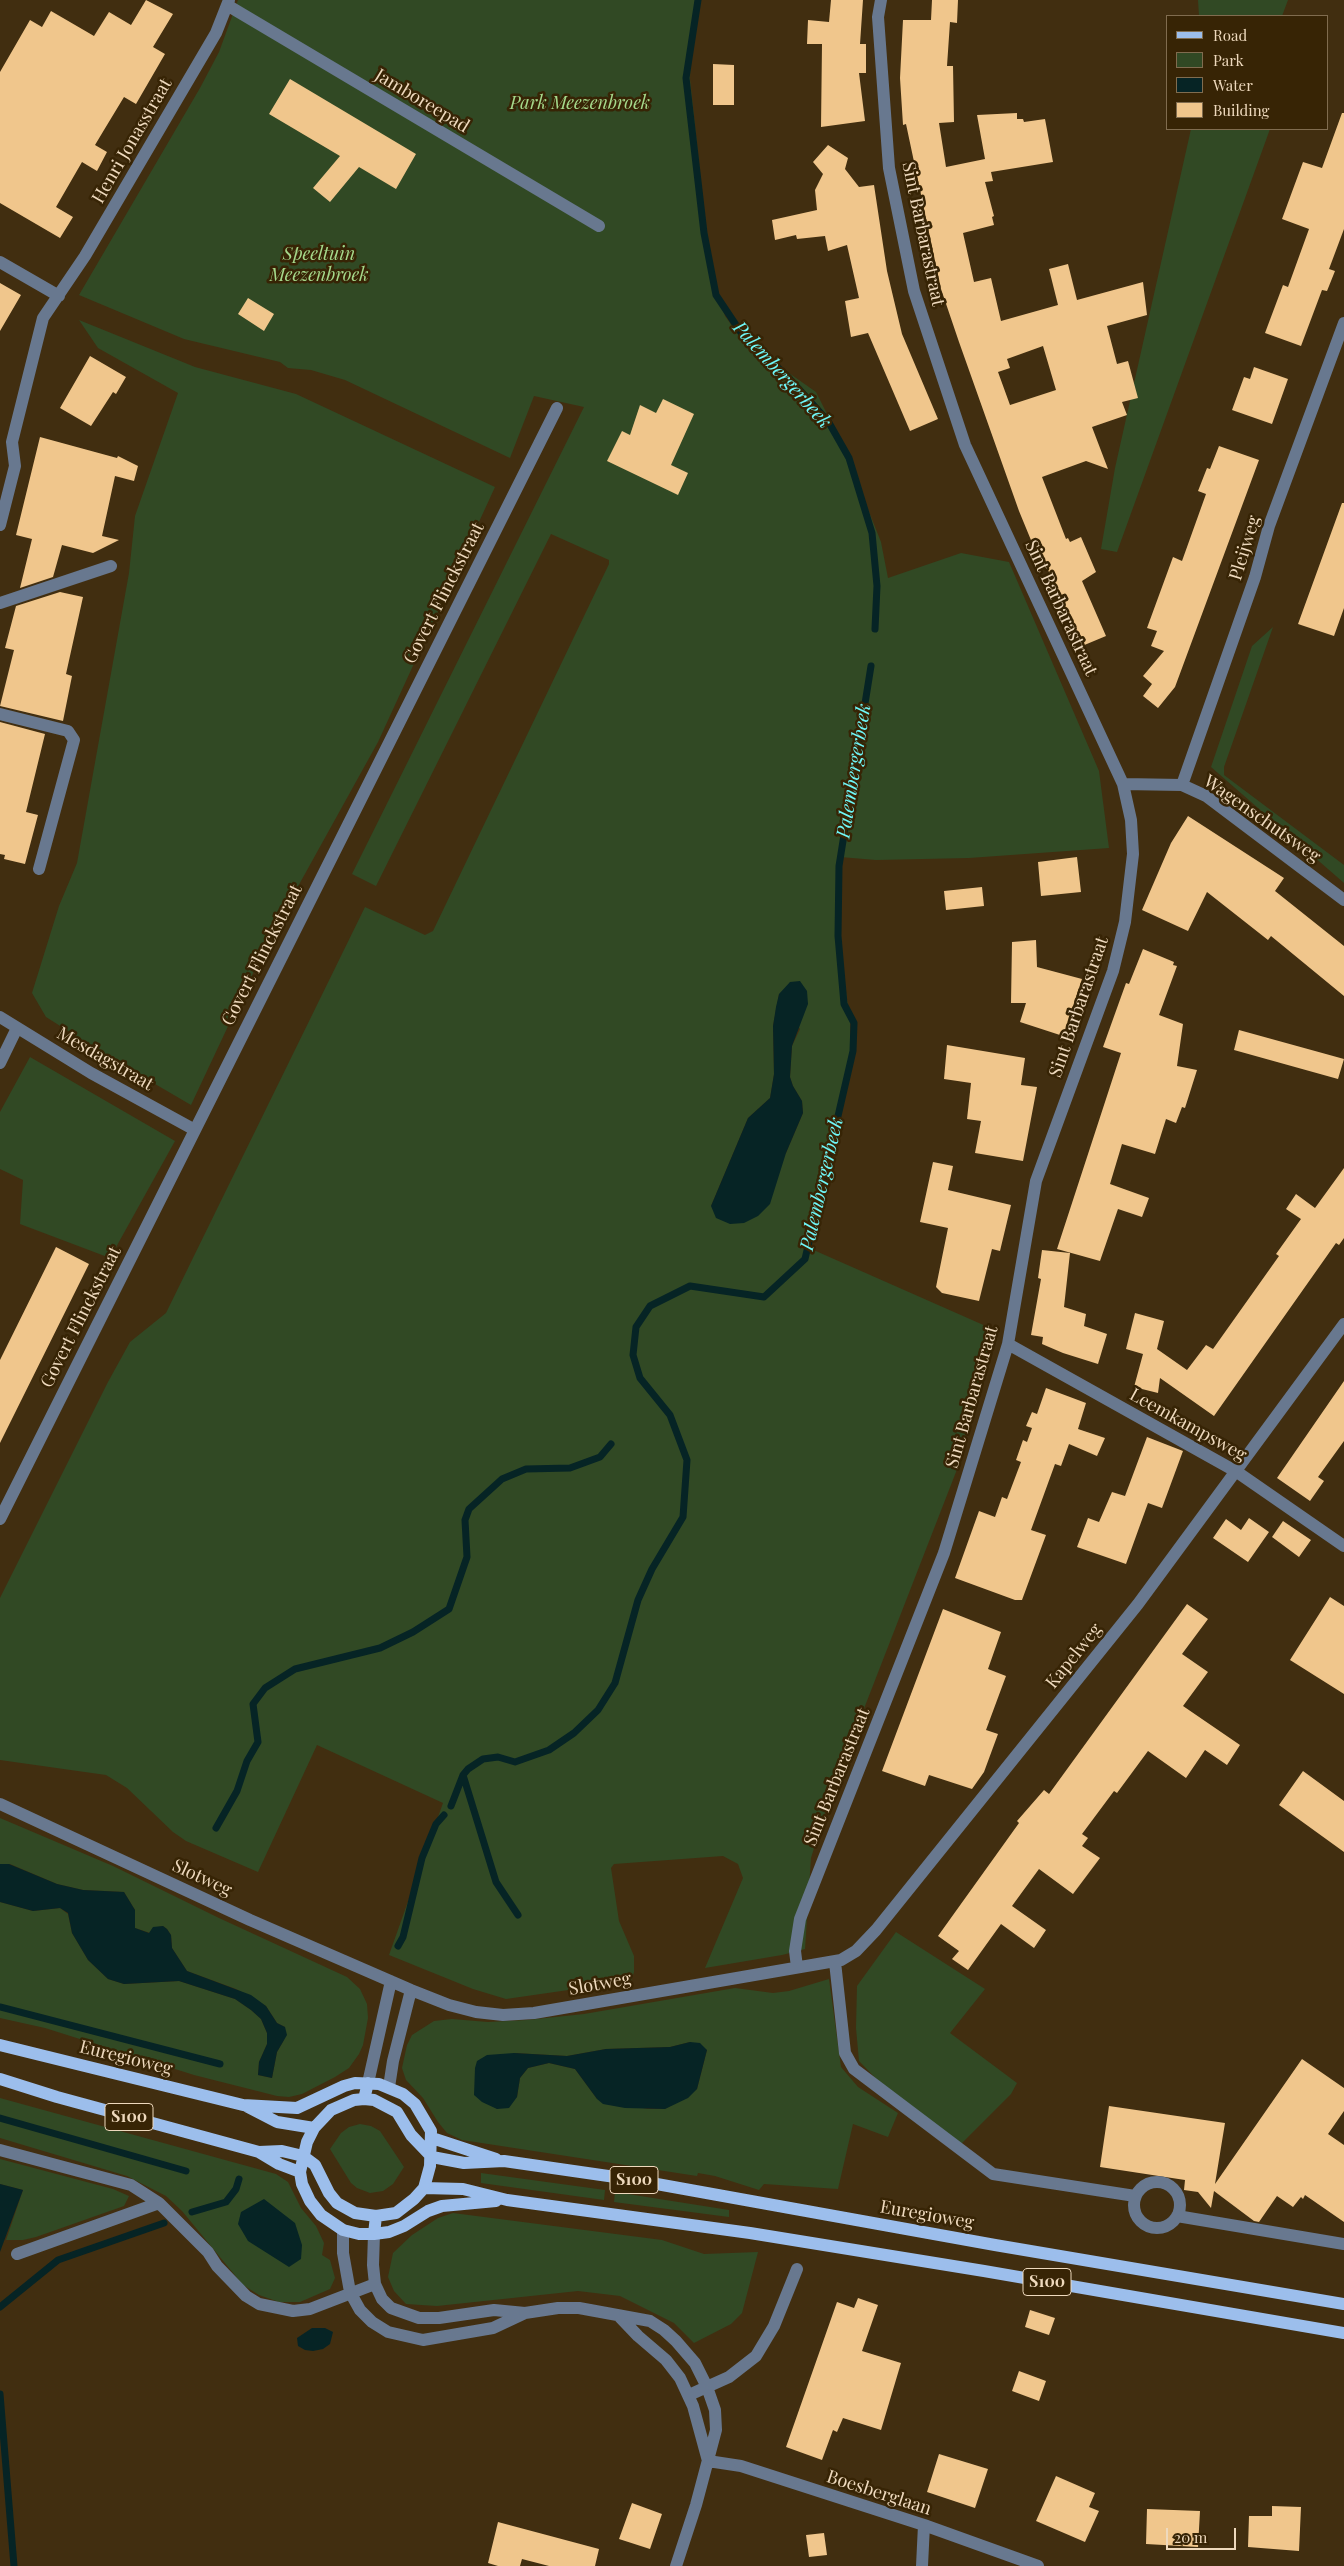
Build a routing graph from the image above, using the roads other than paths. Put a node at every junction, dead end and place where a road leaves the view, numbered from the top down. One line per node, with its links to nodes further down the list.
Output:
1 (881, 0): 12 (street, Sint Barbarastraat)
2 (228, 3): 3 (street, Jamboreepad); 5 (street, Henri Jonasstraat)
3 (599, 226)
4 (0, 262): 5 (street)
5 (59, 296): 8 (street, Henri Jonasstraat)
6 (1344, 323): 13 (street, Pleijweg)
7 (557, 408): 19 (street, Govert Flinckstraat)
8 (0, 526)
9 (111, 566): 10 (street)
10 (0, 603)
11 (0, 714): 14 (street)
12 (1124, 784): 13 (street, Wagenschutsweg); 21 (street, Sint Barbarastraat)
13 (1182, 785): 15 (street, Wagenschutsweg)
14 (39, 869)
15 (1344, 900)
16 (0, 1017): 17 (street, Mesdagstraat)
17 (17, 1028): 18 (street); 19 (street, Mesdagstraat)
18 (0, 1063)
19 (195, 1130): 23 (street, Govert Flinckstraat)
20 (1344, 1324): 22 (street, Kapelweg)
21 (1008, 1344): 22 (street, Leemkampsweg); 27 (street, Sint Barbarastraat)
22 (1237, 1472): 24 (street, Leemkampsweg); 26 (street, Kapelweg)
23 (0, 1519)
24 (1344, 1546)
25 (0, 1804): 28 (street, Slotweg)
26 (834, 1962): 27 (street, Kapelweg); 45 (street)
27 (797, 1967): 29 (street, Slotweg)
28 (391, 1980): 29 (street, Slotweg); 32 (street)
29 (411, 1990): 33 (street)
30 (0, 2045): 35 (main road, Euregioweg / S100)
31 (0, 2079): 39 (main road, S100)
32 (368, 2082): 33 (main road); 34 (main road); 35 (main road, Euregioweg / S100)
33 (389, 2087): 37 (main road)
34 (364, 2099): 36 (main road); 41 (main road)
35 (243, 2104): 36 (main road, Euregioweg / S100)
36 (314, 2128): 40 (main road)
37 (432, 2138): 41 (main road); 42 (main road, Euregioweg / S100)
38 (0, 2150): 47 (street)
39 (259, 2152): 40 (main road, S100); 43 (main road, S100)
40 (303, 2156): 43 (main road); 48 (main road)
41 (432, 2157): 42 (main road, Euregioweg / S100); 44 (main road)
42 (504, 2162): 57 (main road, Euregioweg / S100)
43 (300, 2172): 50 (main road)
44 (424, 2188): 46 (main road, S100); 48 (main road)
45 (1134, 2196): 49 (street); 49 (street)
46 (507, 2200): 51 (main road, S100); 60 (main road, S100)
47 (159, 2203): 53 (street); 56 (street)
48 (376, 2216): 51 (main road)
49 (1177, 2216): 52 (street)
50 (343, 2230): 51 (main road); 56 (street)
51 (374, 2234): 55 (street)
52 (1344, 2244)
53 (18, 2254)
54 (797, 2269): 61 (street)
55 (375, 2284): 56 (street); 58 (street)
56 (350, 2292): 58 (street)
57 (1344, 2304)
58 (525, 2313): 59 (street)
59 (618, 2315): 61 (street); 62 (street)
60 (1344, 2333)
61 (707, 2388): 62 (street); 63 (street)
62 (689, 2395): 63 (street)
63 (708, 2461): 64 (street, Boesberglaan); 65 (street)
64 (924, 2526): 66 (street); 67 (street, Boesberglaan)
65 (676, 2566)
66 (922, 2566)
67 (1038, 2566)

